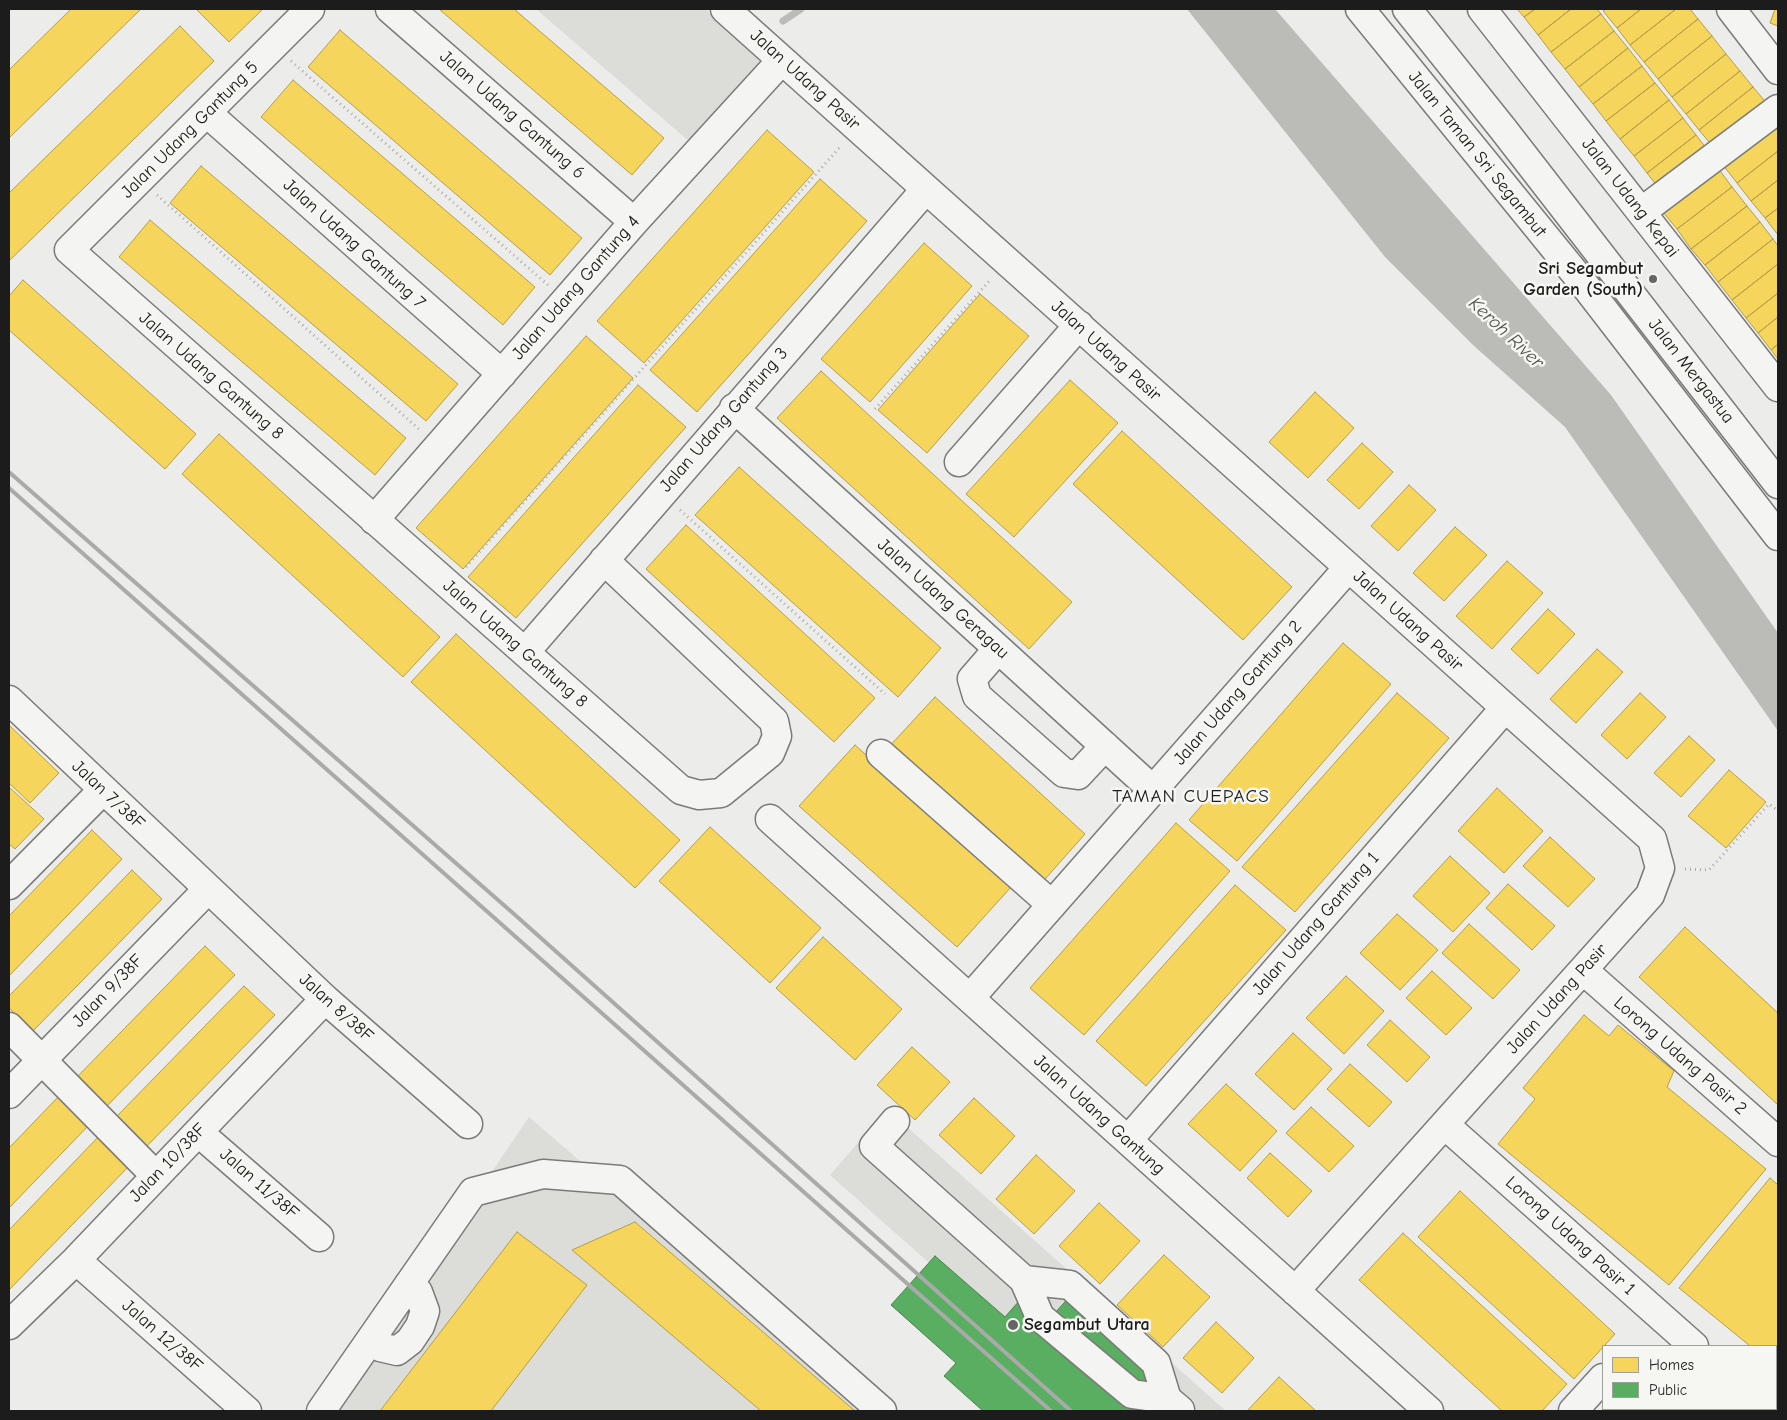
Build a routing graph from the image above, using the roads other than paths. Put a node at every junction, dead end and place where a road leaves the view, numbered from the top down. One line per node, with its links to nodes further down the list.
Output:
1 (310, 9): 11 (street, Jalan Udang Gantung 5)
2 (390, 9): 15 (street, Jalan Udang Gantung 6)
3 (725, 9): 8 (street, Jalan Udang Pasir)
4 (1360, 9): 24 (street, Jalan Taman Sri Segambut)
5 (1407, 9): 12 (street, Jalan Taman Sri Segambut)
6 (1482, 9): 14 (street, Jalan Udang Kepai)
7 (1731, 9): 9 (street)
8 (782, 60): 13 (street, Jalan Udang Pasir); 15 (street, Jalan Udang Gantung 4)
9 (1778, 70)
10 (1778, 109): 14 (street)
11 (207, 113): 16 (street, Jalan Udang Gantung 5); 18 (street, Jalan Udang Gantung 7)
12 (1503, 129): 22 (street, Jalan Mergastua)
13 (926, 188): 17 (street, Jalan Udang Pasir); 20 (street, Jalan Udang Gantung 3)
14 (1641, 212): 19 (street, Jalan Udang Kepai)
15 (634, 222): 18 (street, Jalan Udang Gantung 4)
16 (69, 250): 23 (street, Jalan Udang Gantung 8)
17 (1079, 325): 21 (street); 26 (street, Jalan Udang Pasir)
18 (502, 374): 23 (street, Jalan Udang Gantung 4)
19 (1778, 387)
20 (734, 408): 25 (street, Jalan Udang Gantung 3); 27 (street, Jalan Udang Geragau)
21 (958, 462)
22 (1778, 484)
23 (374, 520): 28 (street, Jalan Udang Gantung 8)
24 (1778, 536)
25 (604, 560): 28 (street, Jalan Udang Gantung 3); 28 (street, Jalan Udang Gantung 8)
26 (1348, 568): 30 (street, Jalan Udang Pasir); 34 (street, Jalan Udang Gantung 2)
27 (998, 649): 31 (street, Jalan Udang Geragau); 31 (street)
28 (524, 652)
29 (9, 700): 33 (street, Jalan 7/38F)
30 (1505, 708): 39 (street, Jalan Udang Pasir); 49 (street, Jalan Udang Gantung 1)
31 (1105, 746): 34 (street, Jalan Udang Geragau)
32 (881, 754): 38 (street)
33 (103, 790): 36 (street); 37 (street, Jalan 7/38F)
34 (1154, 790): 38 (street, Jalan Udang Gantung 2)
35 (770, 819): 40 (street, Jalan Udang Gantung)
36 (12, 876)
37 (208, 889): 41 (street, Jalan 8/38F); 43 (street, Jalan 9/38F)
38 (1052, 905): 40 (street, Jalan Udang Gantung 2)
39 (1583, 970): 47 (street, Jalan Udang Pasir); 50 (street, Lorong Udang Pasir 2)
40 (970, 998): 49 (street, Jalan Udang Gantung)
41 (325, 999): 46 (street, Jalan 8/38F); 48 (street, Jalan 10/38F)
42 (9, 1027): 43 (street)
43 (42, 1059): 44 (street, Jalan 9/38F); 51 (street)
44 (9, 1094)
45 (895, 1122): 54 (street)
46 (468, 1124)
47 (1445, 1125): 55 (street, Jalan Udang Pasir); 57 (street, Lorong Udang Pasir 1)
48 (198, 1132): 51 (street, Jalan 10/38F); 52 (street, Jalan 11/38F)
49 (1128, 1140): 55 (street, Jalan Udang Gantung)
50 (1778, 1142)
51 (156, 1176): 53 (street, Jalan 10/38F)
52 (319, 1236)
53 (76, 1260): 56 (street, Jalan 10/38F); 60 (street, Jalan 12/38F)
54 (1024, 1280): 59 (street); 59 (street)
55 (1295, 1290): 63 (street, Jalan Udang Gantung)
56 (9, 1325)
57 (1693, 1345)
58 (1602, 1379): 64 (street)
59 (1174, 1405)
60 (247, 1411)
61 (321, 1411): 62 (street)
62 (882, 1411)
63 (1428, 1411)
64 (1573, 1411)

